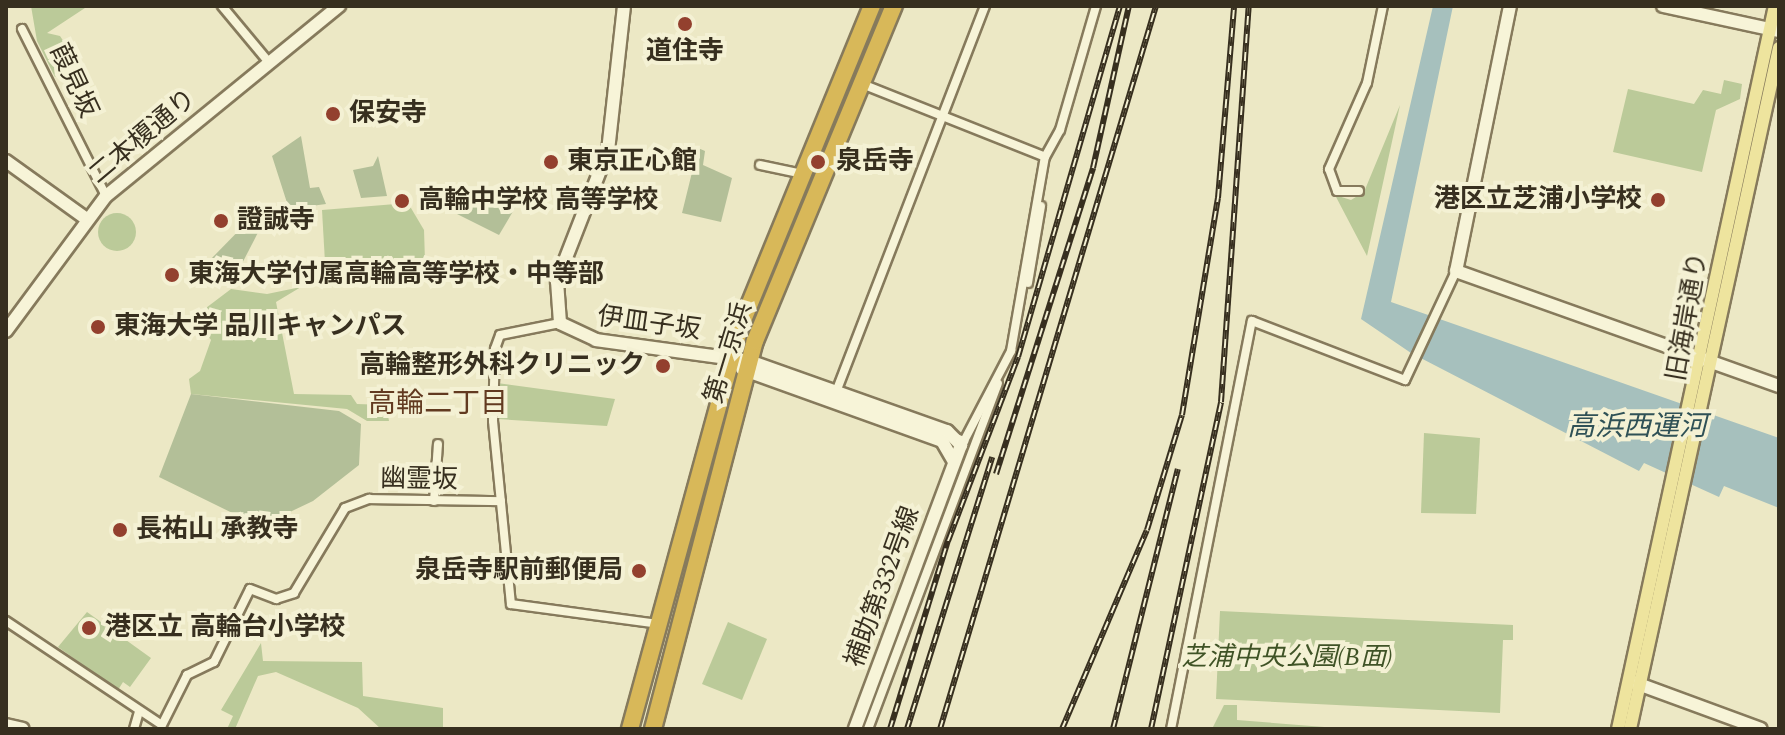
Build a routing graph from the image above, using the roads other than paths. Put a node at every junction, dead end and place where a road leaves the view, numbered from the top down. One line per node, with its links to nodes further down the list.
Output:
1 (222, 6): 15 (street)
2 (339, 6): 15 (street, 二本榎通り)
3 (624, 6): 26 (street, 伊皿子坂)
4 (872, 6): 21 (highway, 第一京浜)
5 (894, 6): 16 (highway, 第一京浜)
6 (985, 6): 17 (street)
7 (1096, 6): 18 (street)
8 (1383, 6): 22 (street)
9 (1510, 6): 25 (street)
10 (1663, 6): 13 (street)
11 (1775, 6): 13 (main road, 旧海岸通り)
12 (22, 29): 23 (street, 葭見坂)
13 (1775, 30): 30 (main road, 旧海岸通り)
14 (1779, 48): 30 (main road, 旧海岸通り)
15 (267, 60): 23 (street, 二本榎通り)
16 (862, 84): 17 (street); 31 (highway, 第一京浜)
17 (945, 118): 18 (street); 31 (street)
18 (1045, 157): 28 (street)
19 (6, 161): 24 (street)
20 (760, 165): 21 (street)
21 (804, 174): 29 (highway, 第一京浜)
22 (1359, 191)
23 (106, 196): 24 (street, 二本榎通り)
24 (85, 218): 27 (street, 二本榎通り)
25 (1456, 271): 30 (street); 47 (street)
26 (560, 323): 29 (street, 伊皿子坂); 35 (street)
27 (6, 331)
28 (1011, 351): 31 (street); 46 (street)
29 (730, 359): 31 (street, 伊皿子坂); 37 (highway, 第一京浜)
30 (1707, 359): 32 (street); 38 (main road, 旧海岸通り)
31 (747, 366): 44 (highway, 第一京浜); 45 (street, 補助第332号線)
32 (1779, 386)
33 (438, 444): 34 (street)
34 (434, 501): 35 (street, 幽霊坂); 39 (street, 幽霊坂)
35 (501, 501): 37 (street)
36 (6, 621): 39 (street)
37 (658, 624): 43 (highway, 第一京浜)
38 (1634, 682): 48 (main road, 旧海岸通り); 49 (main road, 旧海岸通り); 50 (street)
39 (139, 711): 42 (street)
40 (6, 725): 41 (street)
41 (23, 729)
42 (134, 729)
43 (630, 729)
44 (653, 729)
45 (855, 729)
46 (868, 729)
47 (1171, 729)
48 (1618, 729)
49 (1630, 729)
50 (1761, 729)

